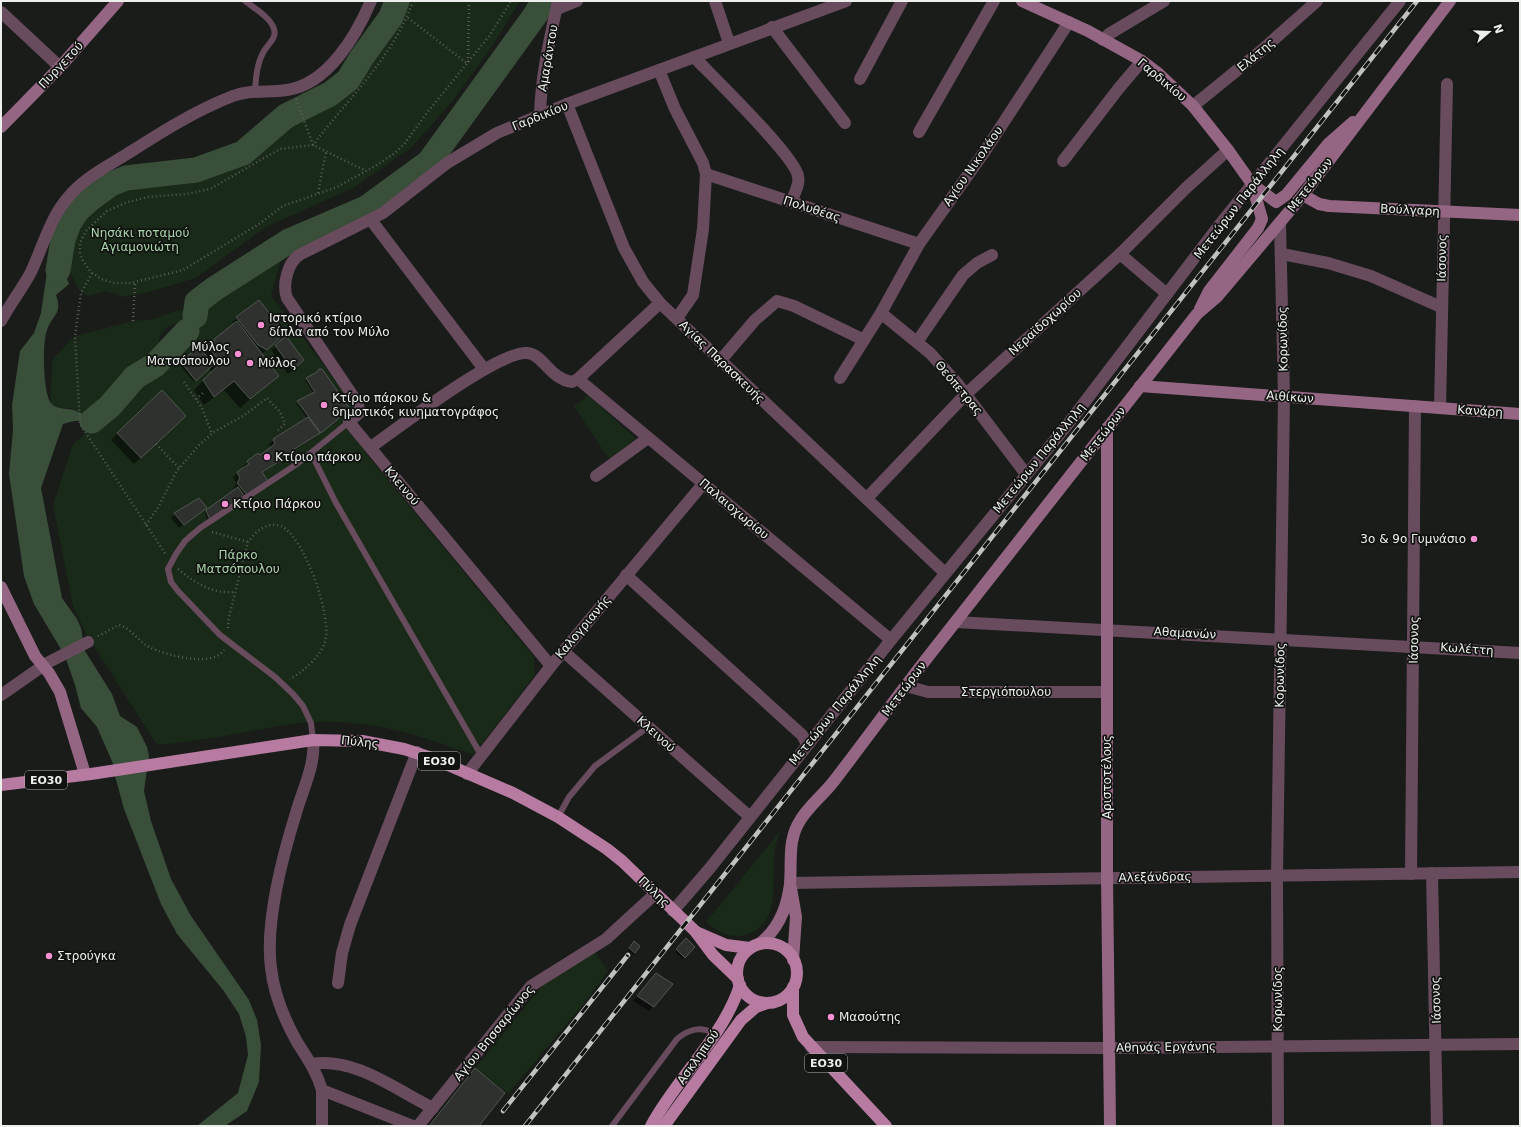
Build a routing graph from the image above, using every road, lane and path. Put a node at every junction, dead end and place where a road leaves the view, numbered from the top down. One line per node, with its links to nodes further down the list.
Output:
1 (118, 1): 27 (street, Πυργετού)
2 (245, 1): 31 (lane)
3 (371, 1): 31 (street)
4 (413, 1): 19 (path)
5 (469, 1): 26 (path)
6 (511, 1): 26 (path)
7 (577, 1): 17 (street)
8 (715, 1): 23 (street)
9 (846, 1): 21 (street, Γαρδικίου)
10 (902, 1): 29 (street)
11 (994, 1): 39 (street)
12 (1022, 1): 20 (street, Γαρδικίου)
13 (1164, 1): 22 (street)
14 (1317, 1): 34 (street, Ελάτης)
15 (1400, 1): 46 (street, Μετεώρων Παράλληλη)
16 (1450, 1): 35 (street, Μετεώρων)
17 (557, 5): 36 (street, Αμαράντου)
18 (1, 12): 27 (street)
19 (407, 18): 26 (path); 40 (path)
20 (1069, 22): 22 (street, Γαρδικίου); 54 (street, Αγίου Νικολάου)
21 (772, 27): 23 (street, Γαρδικίου); 37 (street)
22 (1103, 40): 25 (street, Γαρδικίου)
23 (729, 44): 24 (street, Γαρδικίου)
24 (694, 57): 28 (street, Γαρδικίου); 49 (street)
25 (1142, 61): 34 (street, Γαρδικίου); 43 (street)
26 (468, 64): 44 (path)
27 (60, 67): 38 (street, Πυργετού)
28 (659, 70): 33 (street, Γαρδικίου); 45 (street)
29 (860, 79)
30 (1447, 84): 50 (street, Ιάσονος)
31 (255, 90): 66 (street)
32 (294, 95): 40 (path)
33 (567, 104): 36 (street, Γαρδικίου); 61 (street, Αγίας Παρασκευής)
34 (1193, 106): 41 (street, Γαρδικίου)
35 (1364, 114): 46 (street); 48 (street, Μετεώρων)
36 (540, 115): 52 (street, Γαρδικίου)
37 (845, 123)
38 (1, 128)
39 (919, 132)
40 (313, 145): 42 (path); 58 (path)
41 (1228, 150): 46 (street, Γαρδικίου); 55 (street, Νεραϊδοχωρίου)
42 (326, 152): 44 (path); 47 (path)
43 (1063, 161)
44 (366, 171): 47 (path)
45 (706, 174): 49 (street, Πολυθέας); 65 (street)
46 (1252, 184): 60 (street, Μετεώρων Παράλληλη); 64 (street)
47 (318, 194): 59 (path)
48 (1303, 195): 50 (street, Βούλγαρη); 53 (street, Μετεώρων)
49 (791, 202): 54 (street, Πολυθέας)
50 (1443, 212): 51 (street, Βούλγαρη); 62 (street, Ιάσονος)
51 (1520, 215)
52 (371, 220): 71 (street); 83 (street, Γαρδικίου)
53 (1280, 223): 56 (street, Κορωνίδος); 64 (street, Μετεώρων)
54 (919, 244): 63 (street, Αγίου Νικολάου)
55 (1120, 254): 60 (street); 77 (street, Νεραϊδοχωρίου)
56 (1282, 254): 62 (street); 78 (street, Κορωνίδος)
57 (992, 256): 69 (street)
58 (92, 273): 59 (path); 96 (path)
59 (135, 282): 67 (path)
60 (1167, 294): 92 (street, Μετεώρων Παράλληλη)
61 (660, 303): 65 (street, Αγίας Παρασκευής); 73 (street)
62 (1441, 307): 81 (street, Ιάσονος)
63 (881, 313): 68 (street, Αγίου Νικολάου); 69 (street, Θεόπετρας)
64 (1197, 314): 75 (street, Μετεώρων)
65 (677, 318): 70 (street, Αγίας Παρασκευής)
66 (1, 321)
67 (133, 321)
68 (864, 340): 70 (street); 72 (street, Αγίου Νικολάου)
69 (917, 342): 77 (street, Θεόπετρας)
70 (720, 361): 95 (street, Αγίας Παρασκευής)
71 (484, 369): 73 (street); 89 (street)
72 (840, 378)
73 (578, 379): 87 (street, Παλαιοχωρίου)
74 (184, 382): 79 (path)
75 (1140, 386): 78 (street, Αιθίκων); 84 (street, Μετεώρων)
76 (204, 392): 79 (path)
77 (966, 394): 92 (street, Θεόπετρας); 95 (street, Νεραϊδοχωρίου)
78 (1284, 397): 80 (street, Αιθίκων); 106 (street, Κορωνίδος)
79 (196, 399): 86 (path)
80 (1415, 406): 81 (street, Αιθίκων); 110 (street, Ιάσονος)
81 (1440, 408): 82 (street, Κανάρη)
82 (1520, 414)
83 (349, 422): 89 (street, Κλεινού); 90 (lane)
84 (1107, 428): 104 (street, Μετεώρων); 105 (street, Αριστοτέλους)
85 (278, 430): 86 (path)
86 (212, 434): 91 (path)
87 (648, 438): 93 (street); 94 (street, Παλαιοχωρίου)
88 (156, 444): 91 (path)
89 (371, 448): 114 (street, Κλεινού)
90 (311, 453): 97 (lane); 123 (lane)
91 (179, 468): 96 (path)
92 (1026, 474): 100 (street, Μετεώρων Παράλληλη)
93 (596, 476)
94 (703, 484): 101 (street, Καλογριανής); 107 (street, Παλαιοχωρίου)
95 (867, 498): 100 (street, Αγίας Παρασκευής)
96 (146, 525): 99 (path)
97 (200, 528): 98 (path); 99 (lane)
98 (248, 542): 103 (path); 115 (path)
99 (171, 562): 103 (path); 109 (lane)
100 (945, 573): 107 (street, Μετεώρων Παράλληλη)
101 (626, 576): 111 (street, Καλογριανής); 121 (street)
102 (1, 587): 113 (street)
103 (235, 592): 109 (path)
104 (956, 622): 105 (street, Αθαμανών); 116 (street, Μετεώρων)
105 (1107, 629): 106 (street, Αθαμανών); 117 (street, Αριστοτέλους)
106 (1281, 638): 110 (street, Αθαμανών); 132 (street, Κορωνίδος)
107 (891, 640): 121 (street, Μετεώρων Παράλληλη)
108 (88, 642): 109 (path); 113 (street)
109 (229, 642): 115 (lane)
110 (1414, 645): 112 (street, Κωλέττη); 131 (street, Ιάσονος)
111 (563, 651): 114 (street, Καλογριανής); 119 (street, Κλεινού)
112 (1520, 653)
113 (45, 664): 118 (street); 124 (street)
114 (551, 666): 123 (street, Καλογριανής)
115 (283, 683): 120 (lane)
116 (906, 686): 117 (street, Στεργιόπουλου); 134 (street, Μετεώρων)
117 (1107, 692): 133 (street, Αριστοτέλους)
118 (1, 695)
119 (648, 727): 127 (lane); 128 (street, Κλεινού)
120 (313, 740): 122 (main road, Πύλης / ΕΟ30); 124 (main road, Πύλης / ΕΟ30); 150 (street)
121 (807, 744): 128 (street, Μετεώρων Παράλληλη)
122 (417, 752): 125 (main road, Πύλης / ΕΟ30); 141 (street)
123 (481, 755): 125 (street, Καλογριανής)
124 (88, 774): 126 (main road, Πύλης / ΕΟ30)
125 (467, 774): 127 (main road, Πύλης / ΕΟ30)
126 (1, 785)
127 (558, 817): 135 (main road, Πύλης / ΕΟ30)
128 (750, 817): 136 (street, Μετεώρων Παράλληλη)
129 (1520, 872): 130 (street, Αλεξάνδρας)
130 (1432, 873): 131 (street, Αλεξάνδρας); 145 (street, Ιάσονος)
131 (1411, 874): 132 (street, Αλεξάνδρας)
132 (1277, 876): 133 (street, Αλεξάνδρας); 147 (street, Κορωνίδος)
133 (1108, 878): 134 (street, Αλεξάνδρας); 149 (street, Αριστοτέλους)
134 (790, 883): 138 (street, Μετεώρων); 139 (street, Μετεώρων)
135 (655, 894): 136 (main road, Πύλης / ΕΟ30); 152 (street, Αγίου Βησσαρίωνος)
136 (673, 911): 137 (main road, ΕΟ30)
137 (695, 932): 138 (main road, ΕΟ30); 140 (main road, ΕΟ30)
138 (754, 946): 139 (main road, ΕΟ30); 140 (main road)
139 (793, 960): 142 (main road, ΕΟ30)
140 (739, 982): 143 (main road, ΕΟ30); 144 (main road, Ασκληπιού)
141 (338, 983)
142 (793, 987): 143 (main road); 148 (main road, ΕΟ30)
143 (768, 1003): 158 (main road, Ασκληπιού)
144 (715, 1033): 156 (lane); 157 (main road, Ασκληπιού)
145 (1437, 1044): 146 (street, Αθηνάς Εργάνης); 147 (street, Αθηνάς Εργάνης); 162 (street, Ιάσονος)
146 (1520, 1044)
147 (1278, 1046): 149 (street, Αθηνάς Εργάνης); 161 (street, Κορωνίδος)
148 (811, 1047): 149 (street, Αθηνάς Εργάνης); 159 (main road, ΕΟ30)
149 (1109, 1048): 160 (street, Αριστοτέλους)
150 (312, 1064): 151 (street); 152 (street)
151 (322, 1090): 153 (street); 154 (street)
152 (433, 1108): 155 (street, Αγίου Βησσαρίωνος)
153 (322, 1126)
154 (413, 1126)
155 (418, 1126)
156 (612, 1126)
157 (651, 1126)
158 (664, 1126)
159 (886, 1126)
160 (1110, 1126)
161 (1278, 1126)
162 (1438, 1126)

